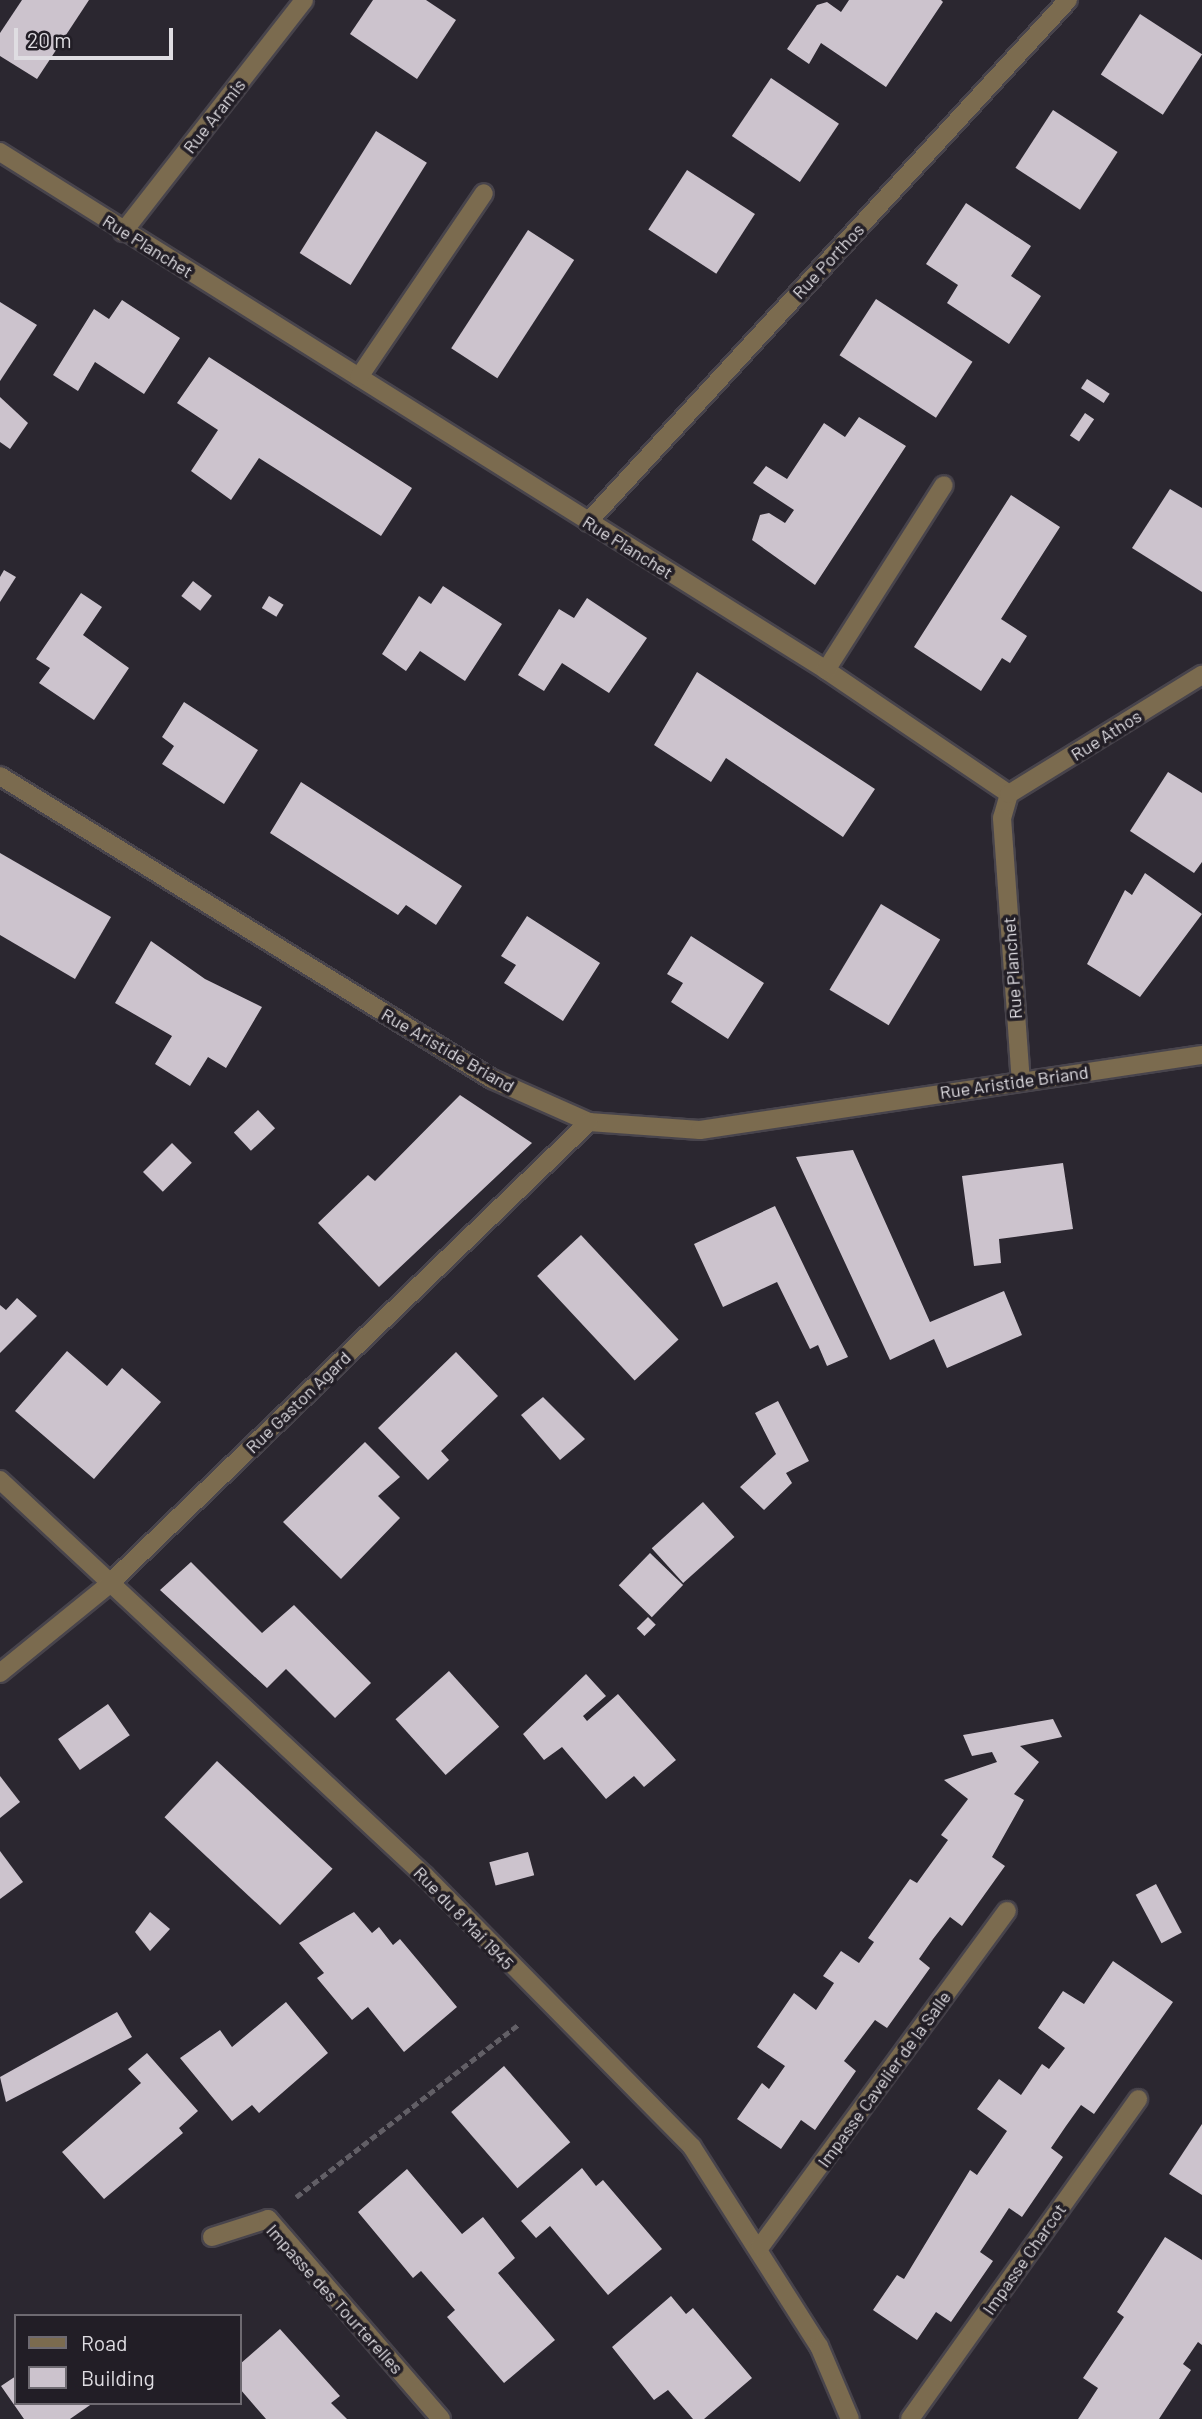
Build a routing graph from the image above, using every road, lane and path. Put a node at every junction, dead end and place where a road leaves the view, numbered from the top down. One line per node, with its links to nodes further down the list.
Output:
1 (304, 0): 5 (street, Rue Aramis)
2 (1068, 0): 8 (street, Rue Porthos)
3 (0, 152): 5 (street, Rue Planchet)
4 (484, 193): 6 (street)
5 (124, 232): 6 (street, Rue Planchet)
6 (359, 377): 8 (street, Rue Planchet)
7 (944, 485): 9 (street)
8 (588, 523): 9 (street, Rue Planchet)
9 (826, 670): 12 (street, Rue Planchet)
10 (1202, 676): 12 (street, Rue Athos)
11 (0, 776): 15 (street, Rue Aristide Briand)
12 (1009, 794): 14 (street, Rue Planchet)
13 (1202, 1055): 14 (street, Rue Aristide Briand)
14 (1021, 1080): 15 (street, Rue Aristide Briand)
15 (589, 1122): 17 (street, Rue Gaston Agard)
16 (0, 1480): 17 (street, Rue du 8 Mai 1945)
17 (107, 1586): 18 (street, Rue Gaston Agard); 20 (street, Rue du 8 Mai 1945)
18 (0, 1673)
19 (1007, 1911): 24 (street, Impasse Cavelier de la Salle)
20 (546, 2003): 22 (path); 24 (street, Rue du 8 Mai 1945)
21 (1138, 2099): 27 (street, Impasse Charcot)
22 (268, 2219): 23 (street, Impasse des Tourterelles); 25 (street, Impasse des Tourterelles)
23 (212, 2237)
24 (760, 2247): 26 (street, Rue du 8 Mai 1945)
25 (440, 2419)
26 (850, 2419)
27 (910, 2419)

